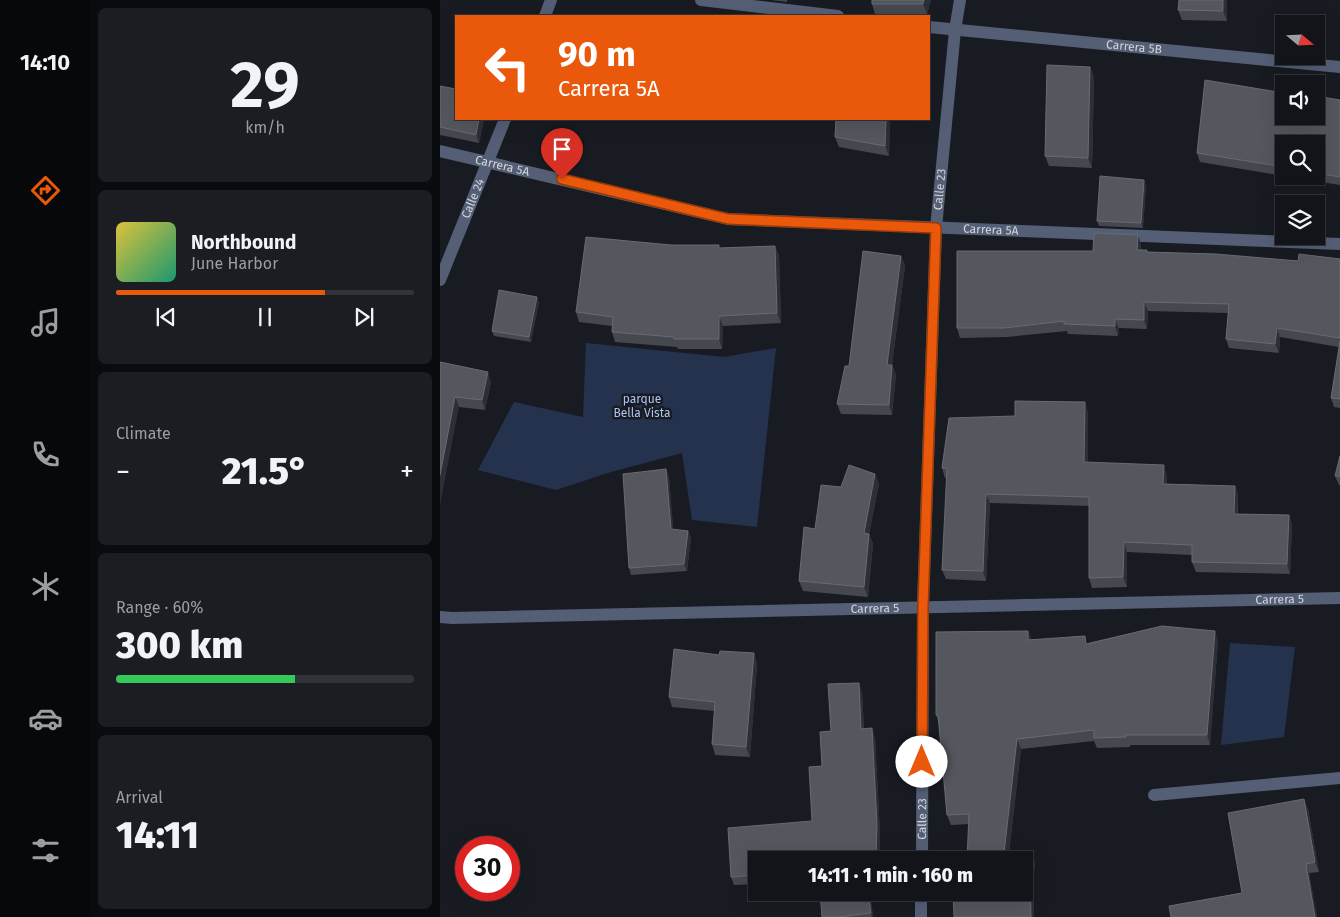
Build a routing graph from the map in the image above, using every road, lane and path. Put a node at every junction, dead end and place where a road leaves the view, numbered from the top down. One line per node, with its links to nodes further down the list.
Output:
1 (552, 0): 4 (street)
2 (701, 0): 5 (street)
3 (960, 0): 7 (street, Calle 23)
4 (545, 15)
5 (829, 15)
6 (930, 27): 7 (street, Carrera 5B)
7 (955, 30): 8 (street, Carrera 5B); 12 (street, Calle 23)
8 (1340, 67)
9 (505, 120): 11 (street, Calle 24)
10 (440, 150): 11 (street, Carrera 5A)
11 (489, 162): 12 (street, Carrera 5A); 14 (street, Calle 24)
12 (936, 228): 13 (street, Carrera 5A); 16 (street, Calle 23)
13 (1340, 244)
14 (440, 280)
15 (1340, 598): 16 (street, Carrera 5)
16 (923, 606): 17 (street, Carrera 5); 20 (street, Calle 23)
17 (440, 617)
18 (1340, 778): 19 (street)
19 (1154, 795)
20 (922, 851)
21 (921, 901): 22 (street)
22 (921, 917)

